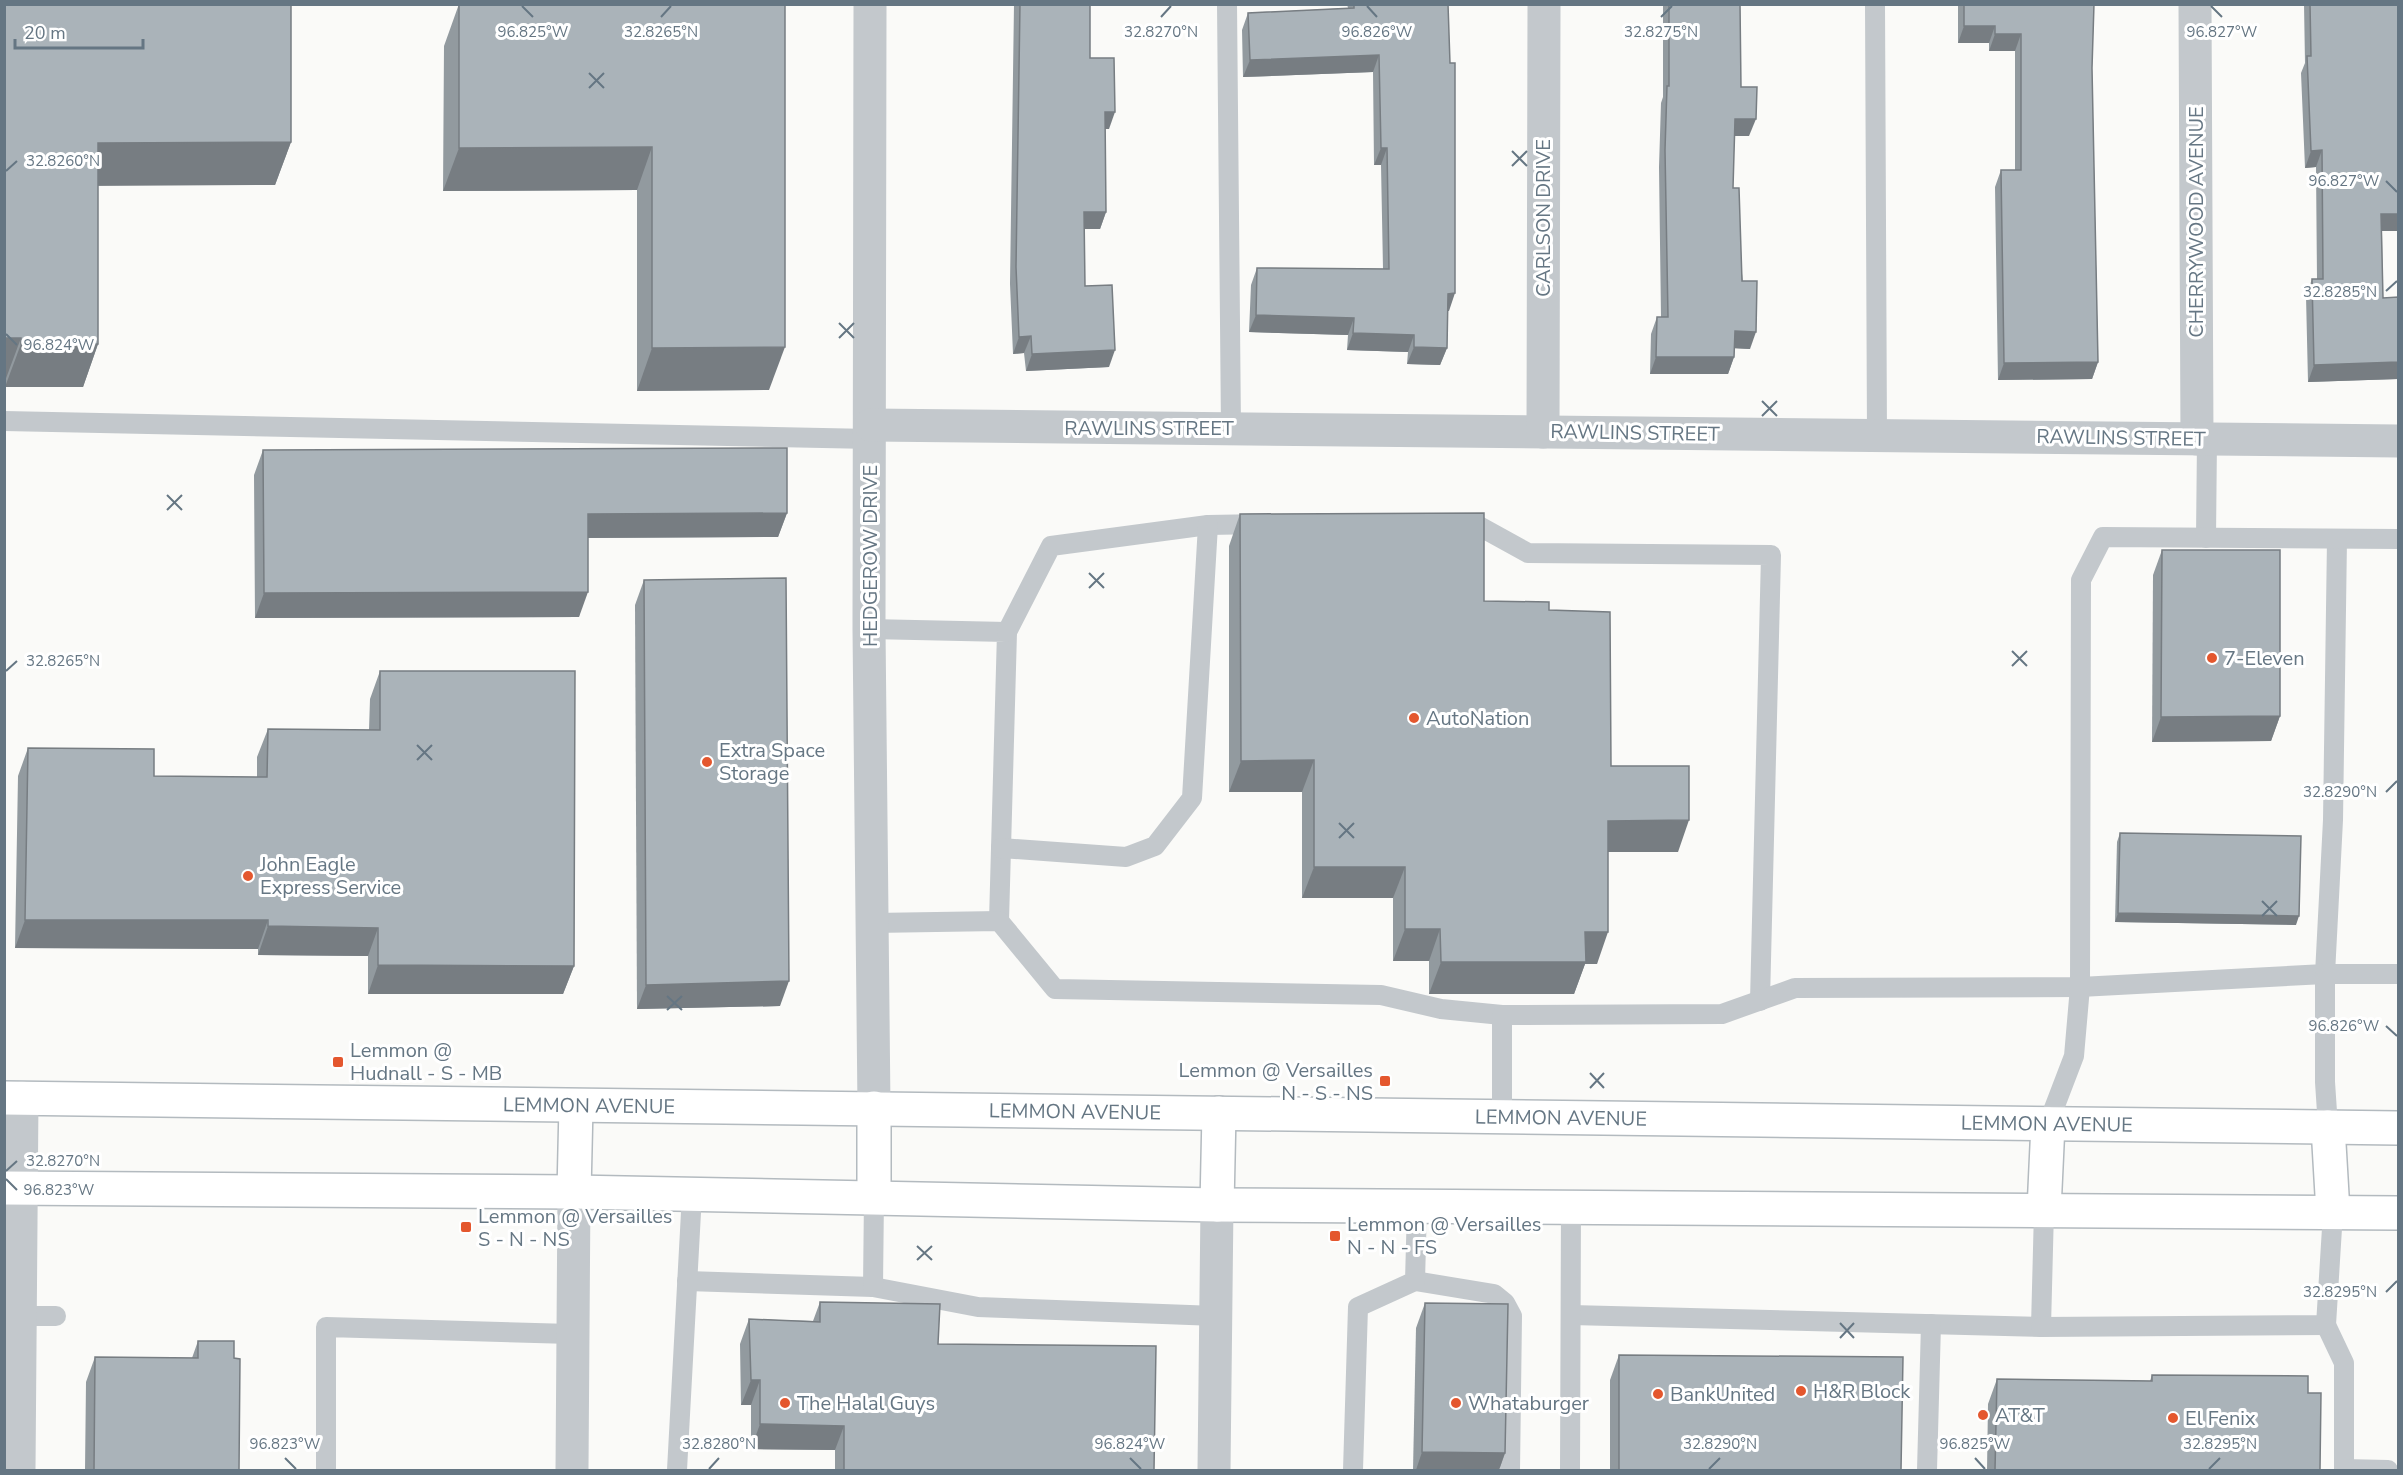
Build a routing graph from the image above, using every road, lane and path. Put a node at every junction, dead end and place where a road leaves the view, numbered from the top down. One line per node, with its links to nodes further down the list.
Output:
1 (870, 4): 8 (street, HEDGEROW DRIVE)
2 (1227, 4): 7 (lane)
3 (1544, 4): 9 (street, CARLSON DRIVE)
4 (1875, 4): 10 (lane)
5 (2195, 4): 11 (street, CHERRYWOOD AVENUE)
6 (4, 421): 8 (lane)
7 (1231, 429): 8 (street, RAWLINS STREET); 9 (street, RAWLINS STREET)
8 (871, 432): 19 (street, HEDGEROW DRIVE)
9 (1543, 432): 10 (street, RAWLINS STREET)
10 (1877, 435): 11 (street, RAWLINS STREET)
11 (2202, 439): 12 (street, RAWLINS STREET); 16 (lane)
12 (2398, 441)
13 (1280, 524): 14 (lane)
14 (1208, 525): 20 (lane); 21 (lane)
15 (1444, 525): 27 (lane)
16 (2206, 538): 17 (lane); 26 (lane)
17 (2337, 539): 18 (lane); 24 (lane)
18 (2398, 539)
19 (869, 629): 20 (lane); 23 (street, HEDGEROW DRIVE)
20 (1007, 632): 21 (lane)
21 (1001, 848): 22 (lane)
22 (999, 921): 23 (lane); 28 (lane)
23 (873, 923): 31 (street, HEDGEROW DRIVE)
24 (2325, 974): 25 (lane); 26 (lane); 35 (lane)
25 (2398, 974)
26 (2080, 987): 27 (lane); 34 (lane)
27 (1760, 1001): 28 (lane)
28 (1502, 1015): 33 (lane)
29 (13, 1098): 30 (main road, LEMMON AVENUE); 37 (street)
30 (576, 1106): 31 (main road, LEMMON AVENUE); 38 (main road)
31 (874, 1108): 32 (main road, LEMMON AVENUE); 40 (main road)
32 (1219, 1113): 33 (main road, LEMMON AVENUE); 41 (main road)
33 (1502, 1116): 34 (main road, LEMMON AVENUE)
34 (2048, 1124): 35 (main road, LEMMON AVENUE); 44 (main road)
35 (2328, 1126): 36 (main road, LEMMON AVENUE); 45 (main road)
36 (2398, 1128)
37 (12, 1188): 38 (main road); 47 (street)
38 (574, 1192): 39 (main road); 58 (street)
39 (692, 1194): 40 (main road); 48 (lane)
40 (874, 1197): 41 (main road); 50 (lane)
41 (1217, 1205): 42 (main road); 54 (street)
42 (1417, 1207): 43 (main road); 49 (lane)
43 (1571, 1208): 44 (main road); 51 (lane)
44 (2044, 1210): 45 (main road); 57 (lane)
45 (2333, 1212): 46 (main road); 56 (lane)
46 (2398, 1213)
47 (12, 1281): 52 (street)
48 (687, 1281): 50 (lane); 62 (lane)
49 (1415, 1281): 64 (lane); 65 (lane)
50 (873, 1287): 54 (lane)
51 (1570, 1315): 55 (lane); 66 (lane)
52 (19, 1316): 53 (lane); 59 (street)
53 (56, 1316)
54 (1216, 1316): 63 (street)
55 (1931, 1324): 57 (lane); 67 (lane)
56 (2326, 1325): 57 (lane); 68 (lane)
57 (2041, 1327)
58 (571, 1334): 60 (lane); 61 (street)
59 (19, 1470)
60 (326, 1470)
61 (572, 1470)
62 (677, 1470)
63 (1214, 1470)
64 (1353, 1470)
65 (1510, 1470)
66 (1570, 1470)
67 (1927, 1470)
68 (2344, 1470): 69 (lane)
69 (2388, 1470)

